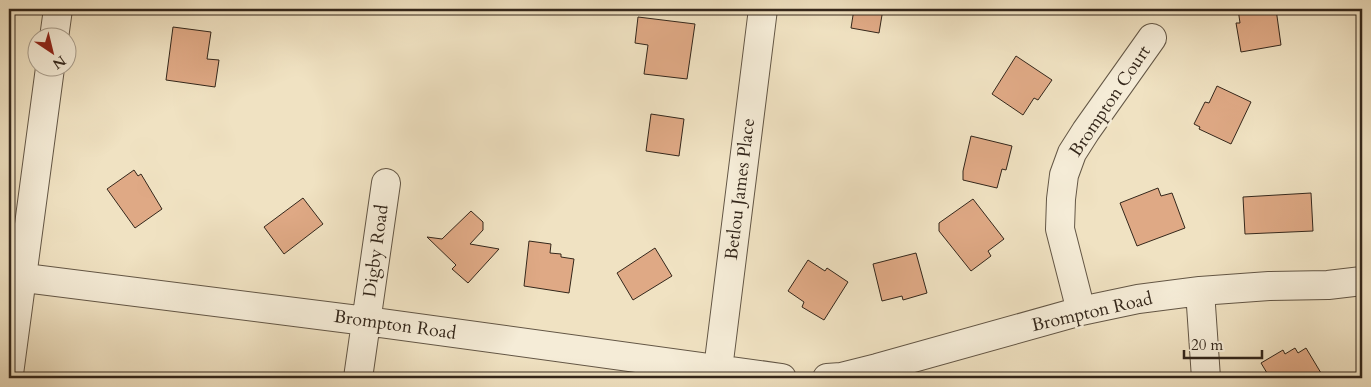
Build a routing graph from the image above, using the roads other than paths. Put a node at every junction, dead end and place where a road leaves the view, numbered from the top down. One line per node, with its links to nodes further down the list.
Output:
1 (58, 9): 3 (street)
2 (762, 9): 12 (street, Betlou James Place)
3 (55, 28)
4 (1152, 38): 10 (street, Brompton Court)
5 (48, 78): 7 (street)
6 (386, 183): 11 (street, Digby Road)
7 (15, 277): 11 (street, Brompton Road); 13 (street)
8 (1362, 281): 9 (street, Brompton Road)
9 (1200, 291): 10 (street, Brompton Road); 17 (street)
10 (1081, 311): 16 (street, Brompton Road)
11 (366, 321): 12 (street, Brompton Road); 14 (street, Digby Road)
12 (718, 369): 15 (street, Brompton Road)
13 (9, 374)
14 (358, 378)
15 (782, 378)
16 (827, 378)
17 (1206, 378)

